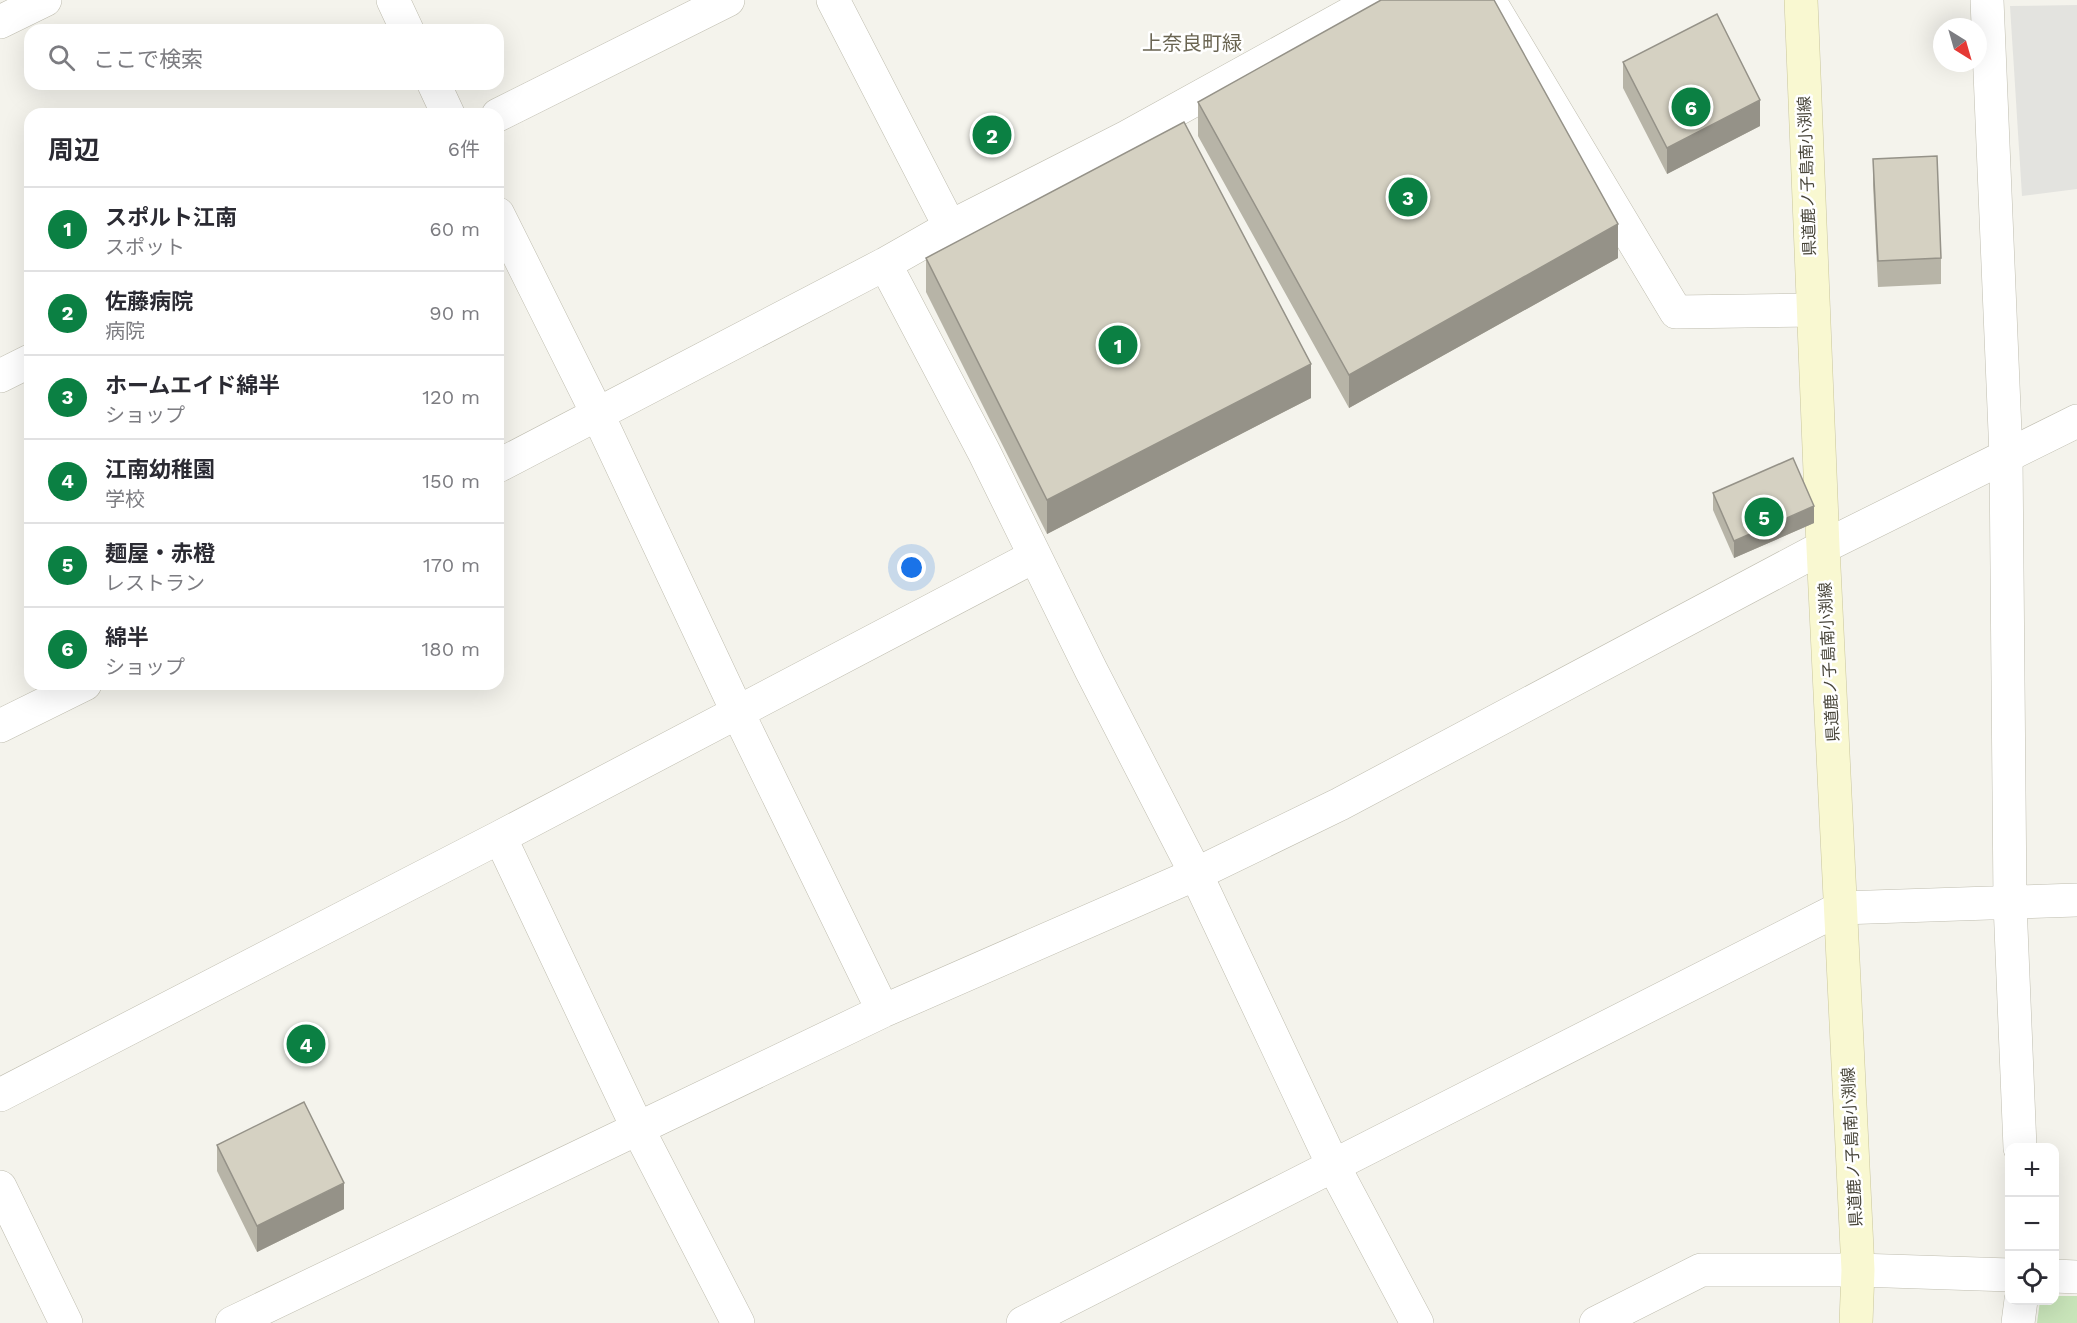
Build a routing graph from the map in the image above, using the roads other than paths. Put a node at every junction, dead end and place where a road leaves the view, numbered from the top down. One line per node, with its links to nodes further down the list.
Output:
1 (45, 0): 9 (street)
2 (393, 0): 10 (street)
3 (728, 0): 13 (street)
4 (833, 0): 15 (street)
5 (1376, 0): 15 (street)
6 (1489, 0): 17 (street)
7 (1801, 0): 17 (main road, 県道鹿ノ子島南小渕線)
8 (1987, 0): 22 (street)
9 (0, 22)
10 (404, 24)
11 (437, 90): 12 (street)
12 (445, 108)
13 (504, 112)
14 (504, 226): 20 (street)
15 (950, 227): 16 (street)
16 (885, 264): 20 (street); 25 (street)
17 (1813, 310): 24 (main road, 県道鹿ノ子島南小渕線)
18 (24, 364): 19 (street)
19 (0, 376)
20 (597, 413): 23 (street); 27 (street)
21 (2077, 421): 22 (street)
22 (2006, 456): 24 (street); 32 (street)
23 (504, 463)
24 (1823, 547): 30 (street); 33 (main road, 県道鹿ノ子島南小渕線)
25 (1035, 556): 27 (street); 30 (street)
26 (73, 690): 28 (street)
27 (737, 711): 29 (street); 34 (street)
28 (0, 726)
29 (500, 837): 35 (street); 36 (street)
30 (1196, 873): 34 (street); 38 (street)
31 (2077, 900): 32 (street)
32 (2010, 903): 33 (street); 37 (street)
33 (1841, 908): 38 (street); 40 (main road, 県道鹿ノ子島南小渕線)
34 (883, 1011): 36 (street)
35 (0, 1095)
36 (638, 1129): 45 (street); 47 (street)
37 (2020, 1143)
38 (1333, 1166): 48 (street); 49 (street)
39 (0, 1187): 46 (street)
40 (1858, 1270): 41 (street); 50 (street); 51 (main road, 県道鹿ノ子島南小渕線)
41 (2005, 1275)
42 (2059, 1276): 43 (street)
43 (2077, 1277)
44 (2020, 1305): 52 (street)
45 (250, 1319)
46 (66, 1323)
47 (738, 1323)
48 (1023, 1323)
49 (1417, 1323)
50 (1596, 1323)
51 (1856, 1323)
52 (2018, 1323)

